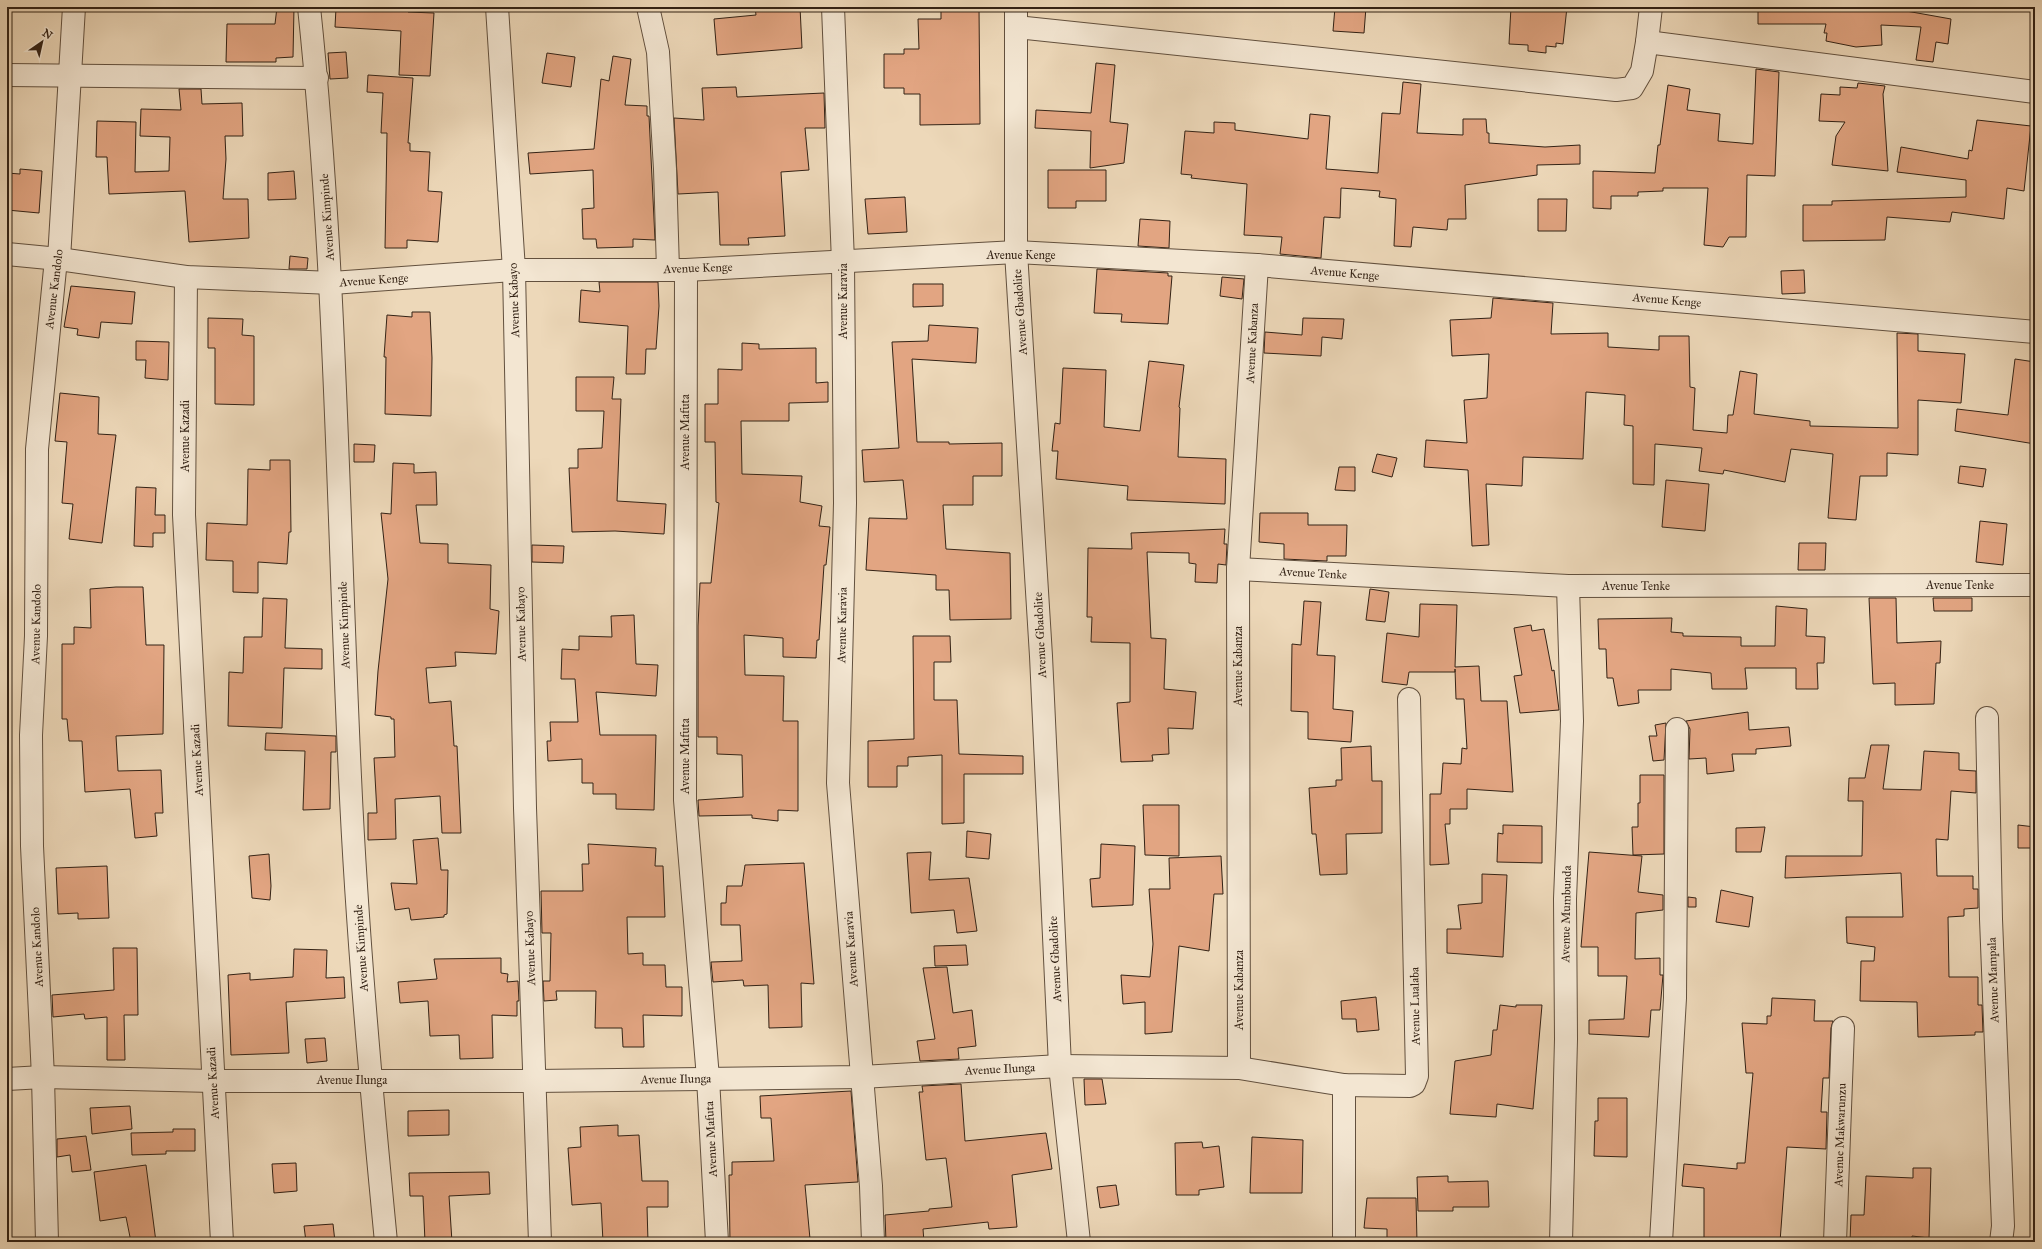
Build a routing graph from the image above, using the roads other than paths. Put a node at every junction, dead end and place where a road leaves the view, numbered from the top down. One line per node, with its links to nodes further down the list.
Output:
1 (74, 7): 10 (street, Avenue Kandolo)
2 (309, 7): 11 (street, Avenue Kimpinde)
3 (497, 7): 18 (street, Avenue Kabayo)
4 (648, 7): 19 (street)
5 (832, 7): 16 (street, Avenue Karavia)
6 (1650, 7): 8 (street)
7 (1016, 17): 8 (street); 13 (street, Avenue Gbadolite)
8 (1648, 42): 12 (street)
9 (7, 75): 10 (street)
10 (70, 76): 11 (street); 15 (street, Avenue Kandolo)
11 (317, 78): 21 (street, Avenue Kimpinde)
12 (2035, 92)
13 (1016, 252): 16 (street, Avenue Kenge); 17 (street, Avenue Kenge); 30 (street, Avenue Gbadolite)
14 (7, 254): 15 (street, Avenue Kenge)
15 (60, 259): 20 (street, Avenue Kenge); 32 (street, Avenue Kandolo)
16 (843, 262): 19 (street, Avenue Kenge); 33 (street, Avenue Karavia)
17 (1257, 265): 22 (street, Avenue Kenge); 23 (street, Avenue Kabanza)
18 (514, 270): 19 (street, Avenue Kenge); 21 (street, Avenue Kenge); 38 (street, Avenue Kabayo)
19 (677, 270): 34 (street, Avenue Mafuta)
20 (186, 277): 21 (street, Avenue Kenge); 37 (street, Avenue Kazadi)
21 (332, 283): 36 (street, Avenue Kimpinde)
22 (2035, 332)
23 (1238, 569): 25 (street, Avenue Tenke); 31 (street, Avenue Kabanza)
24 (2035, 585): 25 (street, Avenue Tenke)
25 (1568, 586): 48 (street, Avenue Mumbunda)
26 (1409, 699): 39 (street, Avenue Lualaba)
27 (1987, 718): 51 (street, Avenue Mampala)
28 (1677, 729): 49 (street)
29 (1843, 1028): 50 (street, Avenue Makwarunzu)
30 (1060, 1066): 31 (street, Avenue Ilunga); 33 (street, Avenue Ilunga); 46 (street, Avenue Gbadolite)
31 (1239, 1068): 39 (street, Avenue Ilunga)
32 (43, 1077): 35 (street, Avenue Ilunga); 37 (street, Avenue Ilunga); 40 (street, Avenue Kandolo)
33 (861, 1077): 34 (street, Avenue Ilunga); 45 (street, Avenue Karavia)
34 (708, 1078): 38 (street, Avenue Ilunga); 44 (street, Avenue Mafuta)
35 (7, 1079)
36 (370, 1080): 37 (street, Avenue Ilunga); 38 (street, Avenue Ilunga); 42 (street, Avenue Kimpinde)
37 (213, 1081): 41 (street, Avenue Kazadi)
38 (535, 1081): 43 (street, Avenue Kabayo)
39 (1344, 1085): 47 (street)
40 (47, 1242)
41 (222, 1242)
42 (386, 1242)
43 (540, 1242)
44 (716, 1242)
45 (873, 1242)
46 (1079, 1242)
47 (1344, 1242)
48 (1561, 1242)
49 (1661, 1242)
50 (1835, 1242)
51 (2001, 1242)

